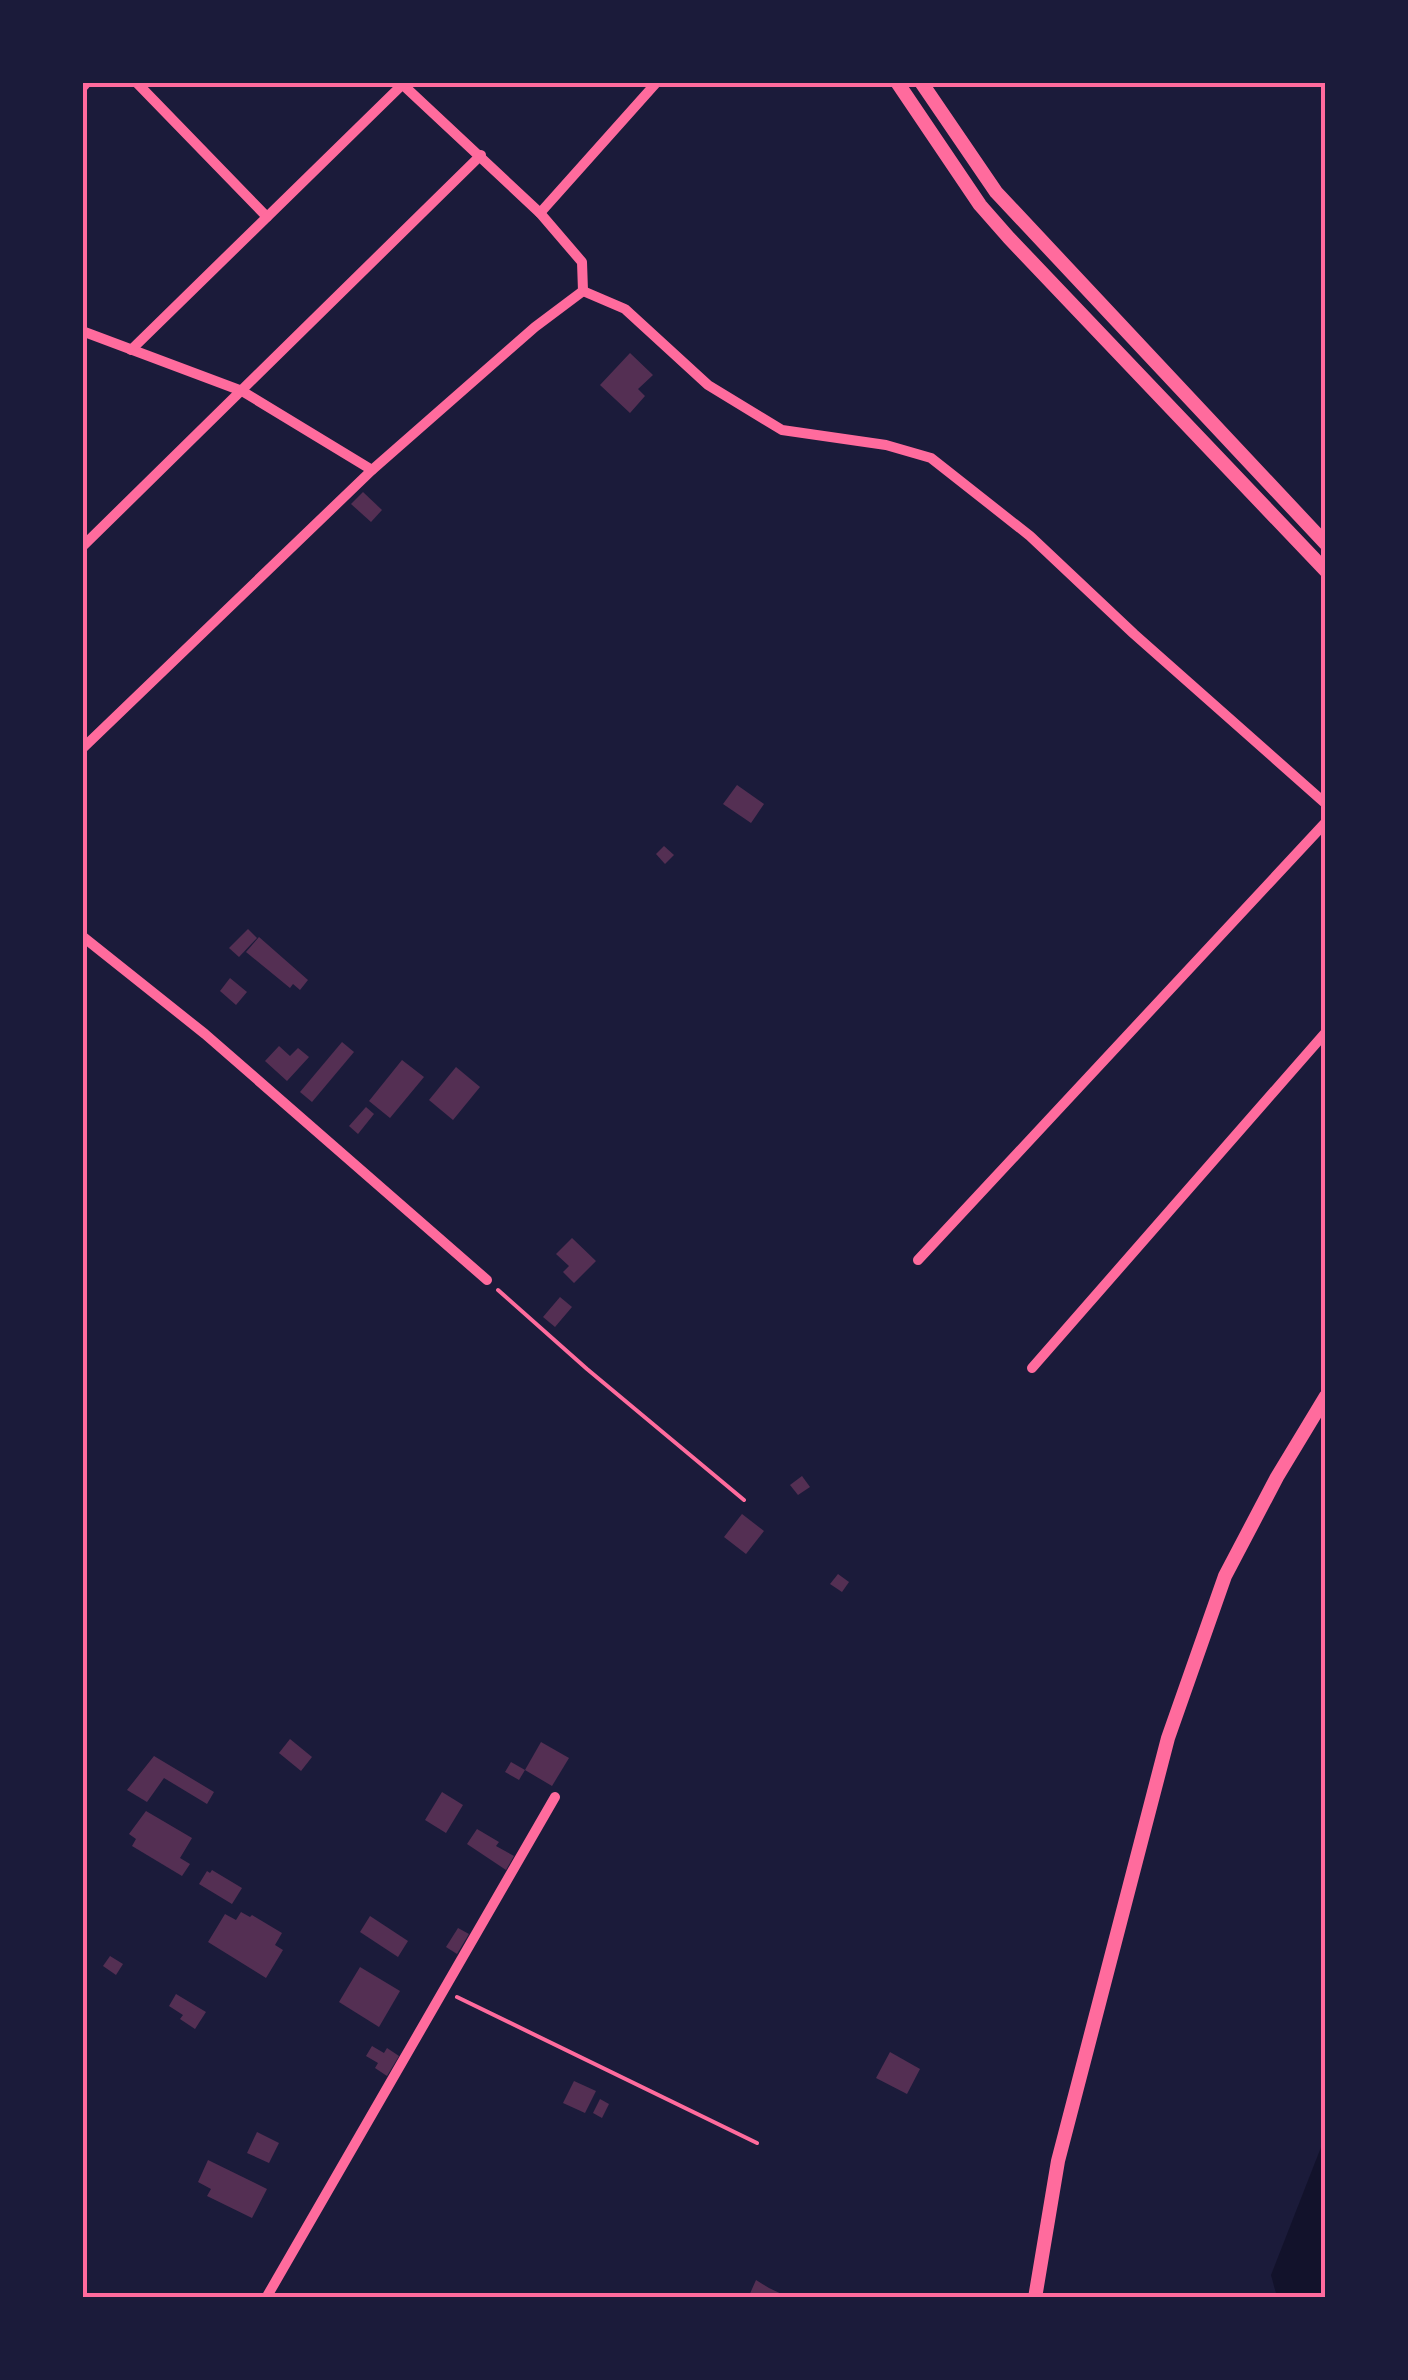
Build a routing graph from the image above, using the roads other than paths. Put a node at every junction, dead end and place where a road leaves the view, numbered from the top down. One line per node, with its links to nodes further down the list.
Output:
1 (136, 82): 8 (street)
2 (658, 82): 7 (street)
3 (897, 82): 10 (street)
4 (921, 82): 9 (street)
5 (403, 83): 6 (street); 8 (street)
6 (481, 155): 7 (street); 14 (street)
7 (540, 213): 11 (street)
8 (267, 216): 13 (street)
9 (1024, 225): 10 (street); 16 (street)
10 (1009, 238): 17 (street)
11 (584, 292): 15 (street); 22 (street)
12 (82, 330): 13 (street)
13 (131, 350): 14 (street)
14 (242, 391): 15 (street); 19 (street)
15 (372, 470): 21 (street)
16 (1302, 518): 17 (street); 18 (street)
17 (1289, 532): 20 (street)
18 (1326, 544)
19 (82, 546)
20 (1326, 571)
21 (82, 749)
22 (1326, 804)
23 (1326, 822): 26 (street)
24 (82, 936): 27 (street)
25 (1326, 1032): 28 (street)
26 (918, 1260)
27 (487, 1280)
28 (1032, 1368)
29 (1326, 1396): 32 (street)
30 (554, 1798): 31 (street)
31 (266, 2298)
32 (1035, 2298)

